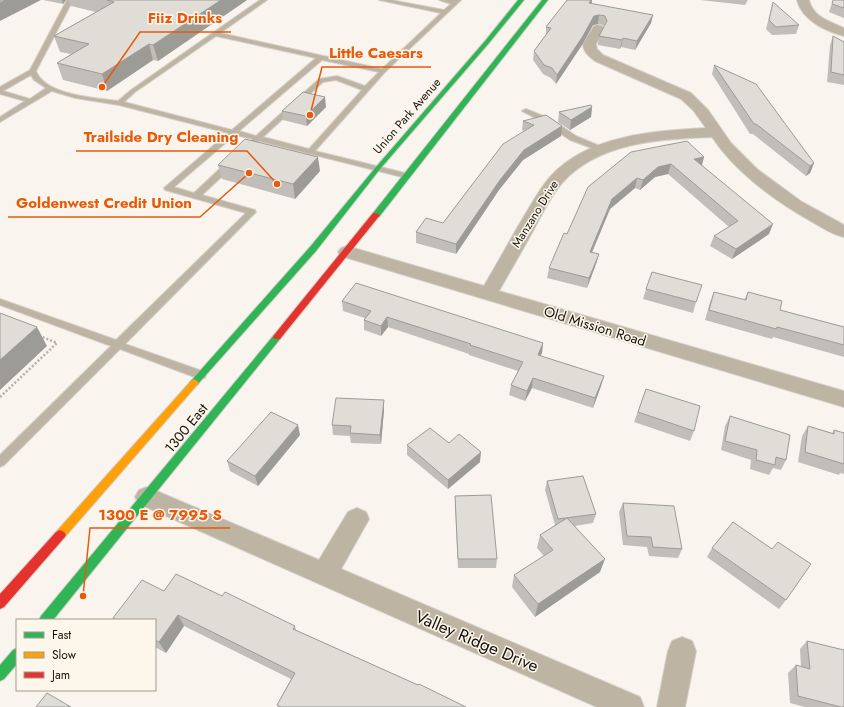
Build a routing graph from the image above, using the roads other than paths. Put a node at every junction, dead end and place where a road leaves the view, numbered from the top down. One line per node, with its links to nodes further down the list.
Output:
1 (70, 0): 14 (lane)
2 (264, 0): 12 (lane)
3 (382, 0): 9 (lane)
4 (442, 0): 7 (lane)
5 (521, 0): 30 (main road, Union Park Avenue)
6 (803, 0): 11 (street)
7 (457, 1): 9 (lane)
8 (541, 2): 31 (main road)
9 (445, 12): 15 (lane)
10 (598, 29): 24 (street)
11 (844, 32)
12 (214, 34): 13 (lane); 20 (lane)
13 (321, 57): 15 (lane); 23 (lane)
14 (34, 71): 16 (lane); 18 (lane)
15 (383, 71): 17 (lane)
16 (50, 89): 19 (lane); 20 (lane)
17 (366, 89): 25 (lane); 28 (lane)
18 (0, 91): 19 (lane)
19 (31, 101): 22 (lane)
20 (118, 103): 23 (lane)
21 (526, 111): 27 (lane)
22 (0, 120)
23 (234, 132): 25 (lane); 32 (lane)
24 (717, 132): 27 (street, Manzano Drive); 33 (street)
25 (258, 138): 26 (lane); 28 (lane)
26 (248, 147)
27 (603, 149): 36 (street, Manzano Drive)
28 (310, 152): 30 (lane)
29 (235, 160): 32 (lane)
30 (378, 168): 31 (lane); 34 (main road, Union Park Avenue)
31 (406, 176): 35 (main road)
32 (196, 196): 38 (lane)
33 (844, 232)
34 (313, 249): 39 (main road, 1300 East)
35 (347, 252): 36 (street, Old Mission Road); 42 (main road, 1300 East)
36 (488, 294): 40 (street, Old Mission Road)
37 (0, 302): 38 (lane)
38 (118, 345): 39 (lane); 41 (lane)
39 (201, 375): 45 (main road, 1300 East)
40 (844, 399)
41 (0, 462)
42 (147, 497): 44 (street, Valley Ridge Drive); 46 (main road, 1300 East)
43 (357, 519): 44 (street)
44 (324, 574): 50 (street, Valley Ridge Drive)
45 (0, 603)
46 (46, 619)
47 (682, 651): 51 (street)
48 (16, 655): 49 (main road)
49 (0, 675)
50 (630, 707)
51 (671, 707)

